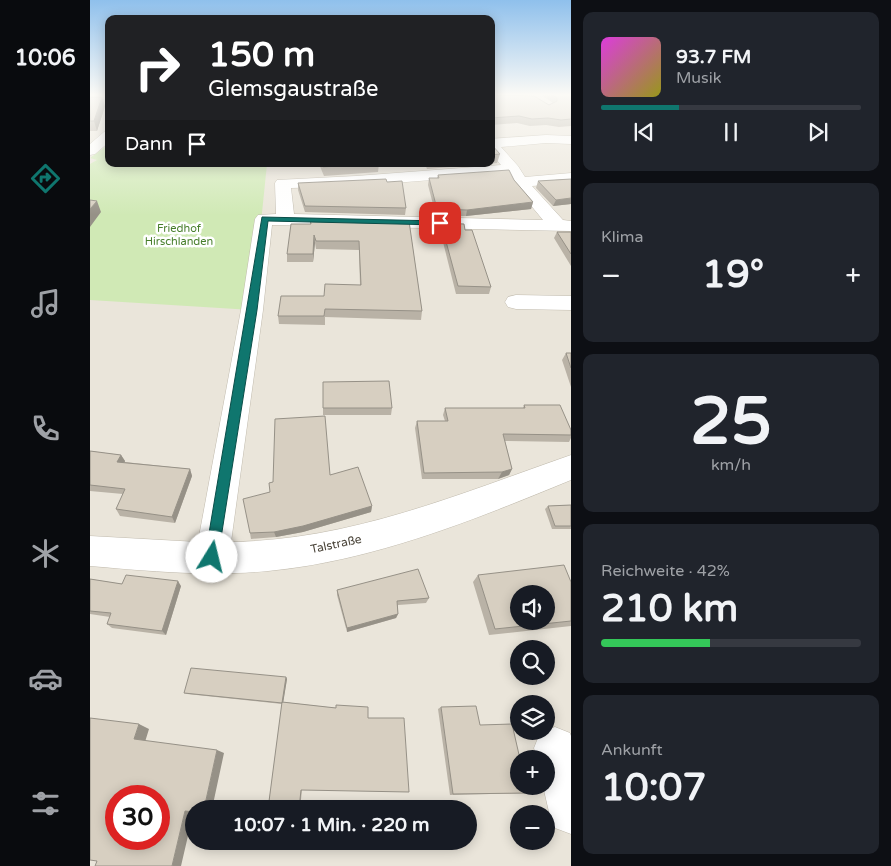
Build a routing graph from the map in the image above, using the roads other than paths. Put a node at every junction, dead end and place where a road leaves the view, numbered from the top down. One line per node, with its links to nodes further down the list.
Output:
1 (101, 138): 5 (street)
2 (571, 140): 3 (street)
3 (495, 143)
4 (495, 148): 7 (street)
5 (90, 151)
6 (425, 170): 7 (street); 9 (street)
7 (516, 176): 8 (street); 10 (street)
8 (571, 178)
9 (274, 219): 10 (street); 15 (street)
10 (564, 226)
11 (516, 302): 12 (street)
12 (571, 303)
13 (571, 467): 15 (street, Talstraße)
14 (90, 551): 15 (street, Talstraße)
15 (212, 557)
16 (555, 748): 17 (street)
17 (571, 812)

